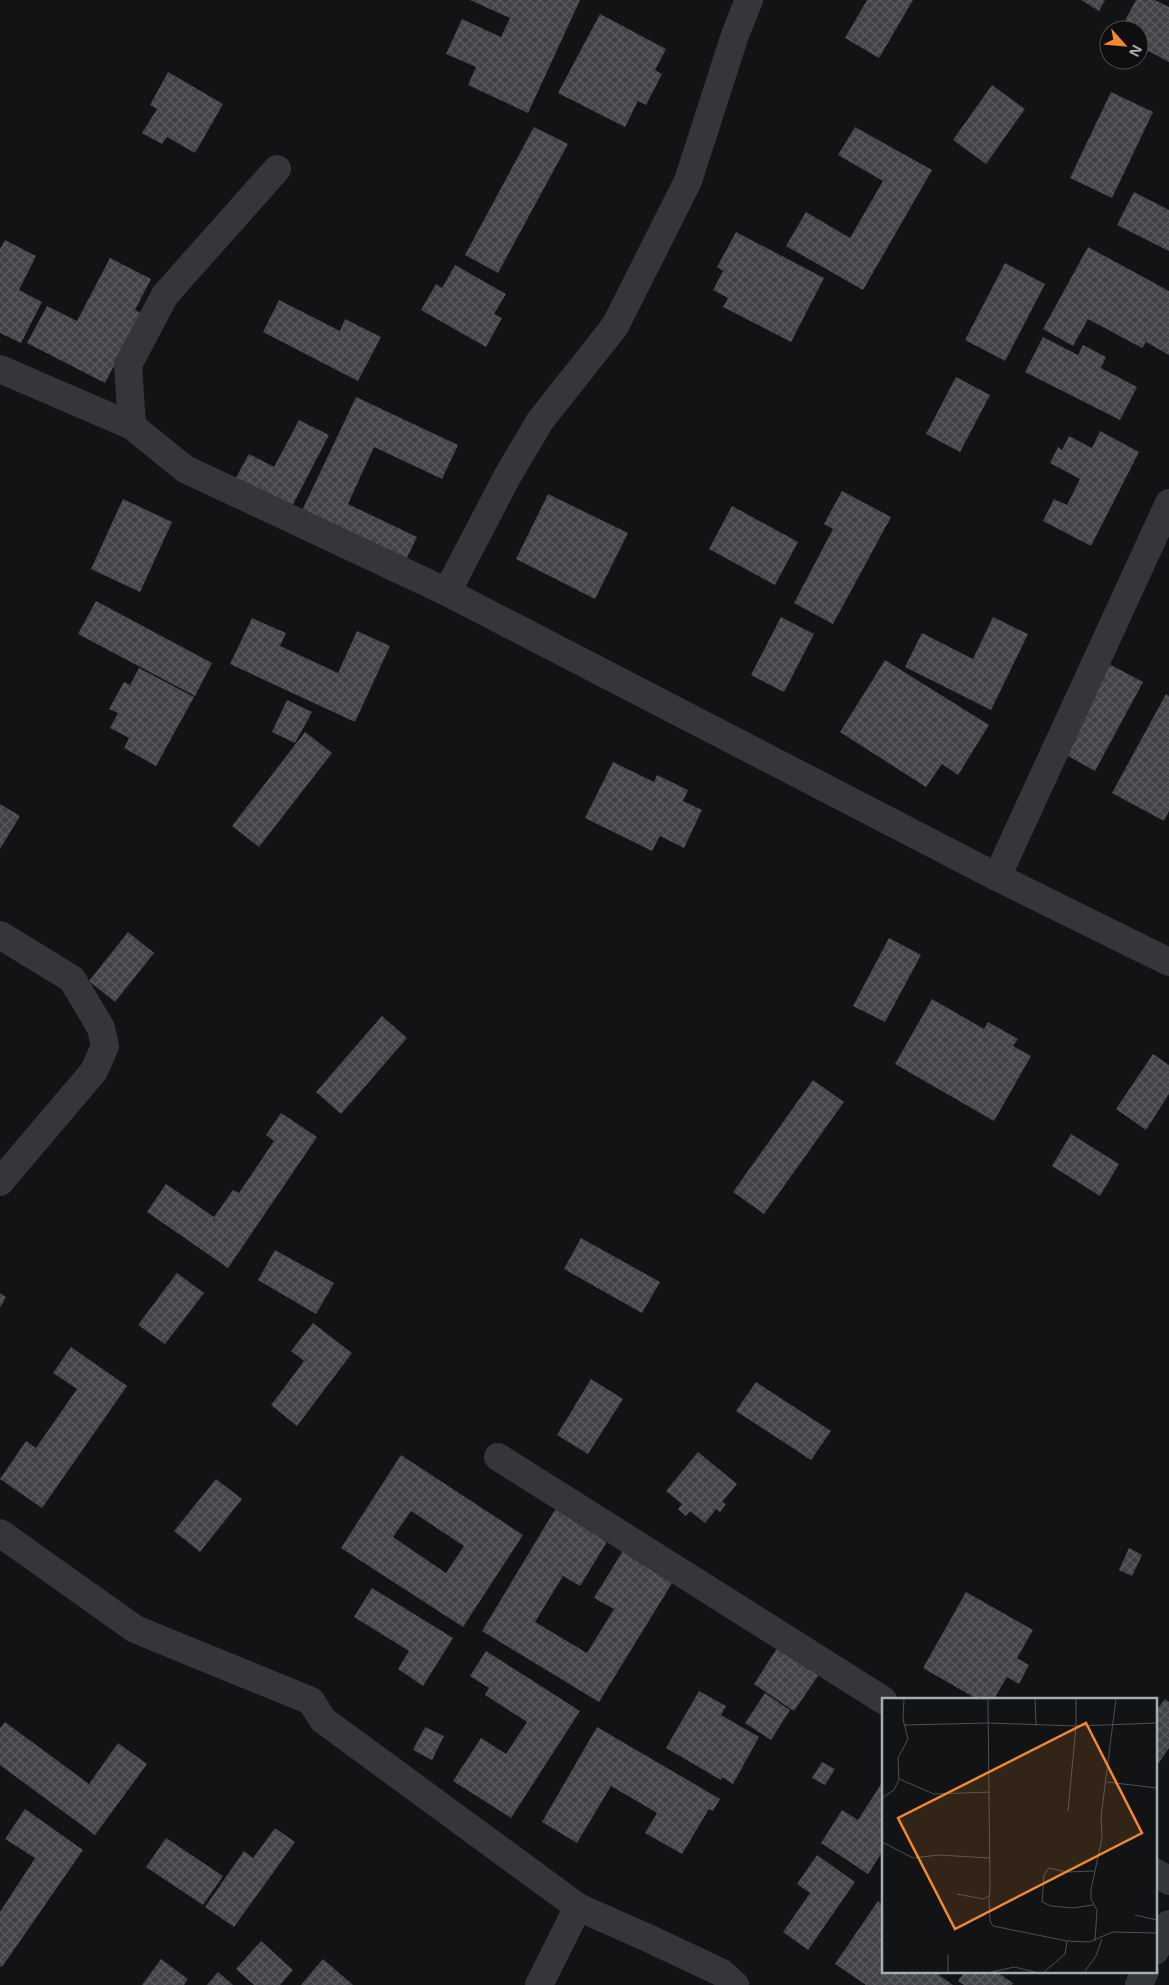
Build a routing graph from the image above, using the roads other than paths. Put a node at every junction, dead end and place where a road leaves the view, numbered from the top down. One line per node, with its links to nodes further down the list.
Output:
1 (749, 0): 6 (street)
2 (277, 169): 4 (street)
3 (0, 369): 4 (street)
4 (132, 426): 6 (street)
5 (1169, 503): 7 (street)
6 (447, 592): 7 (street)
7 (997, 877): 9 (street)
8 (0, 935): 10 (street)
9 (1169, 962)
10 (0, 1182)
11 (498, 1457): 13 (street)
12 (0, 1534): 16 (street)
13 (882, 1699)
14 (1156, 1873): 15 (street)
15 (1169, 1881)
16 (578, 1908): 20 (street); 21 (street)
17 (1169, 1924): 18 (street)
18 (1156, 1950)
19 (1146, 1972): 22 (street)
20 (538, 1985)
21 (735, 1985)
22 (1139, 1985)

